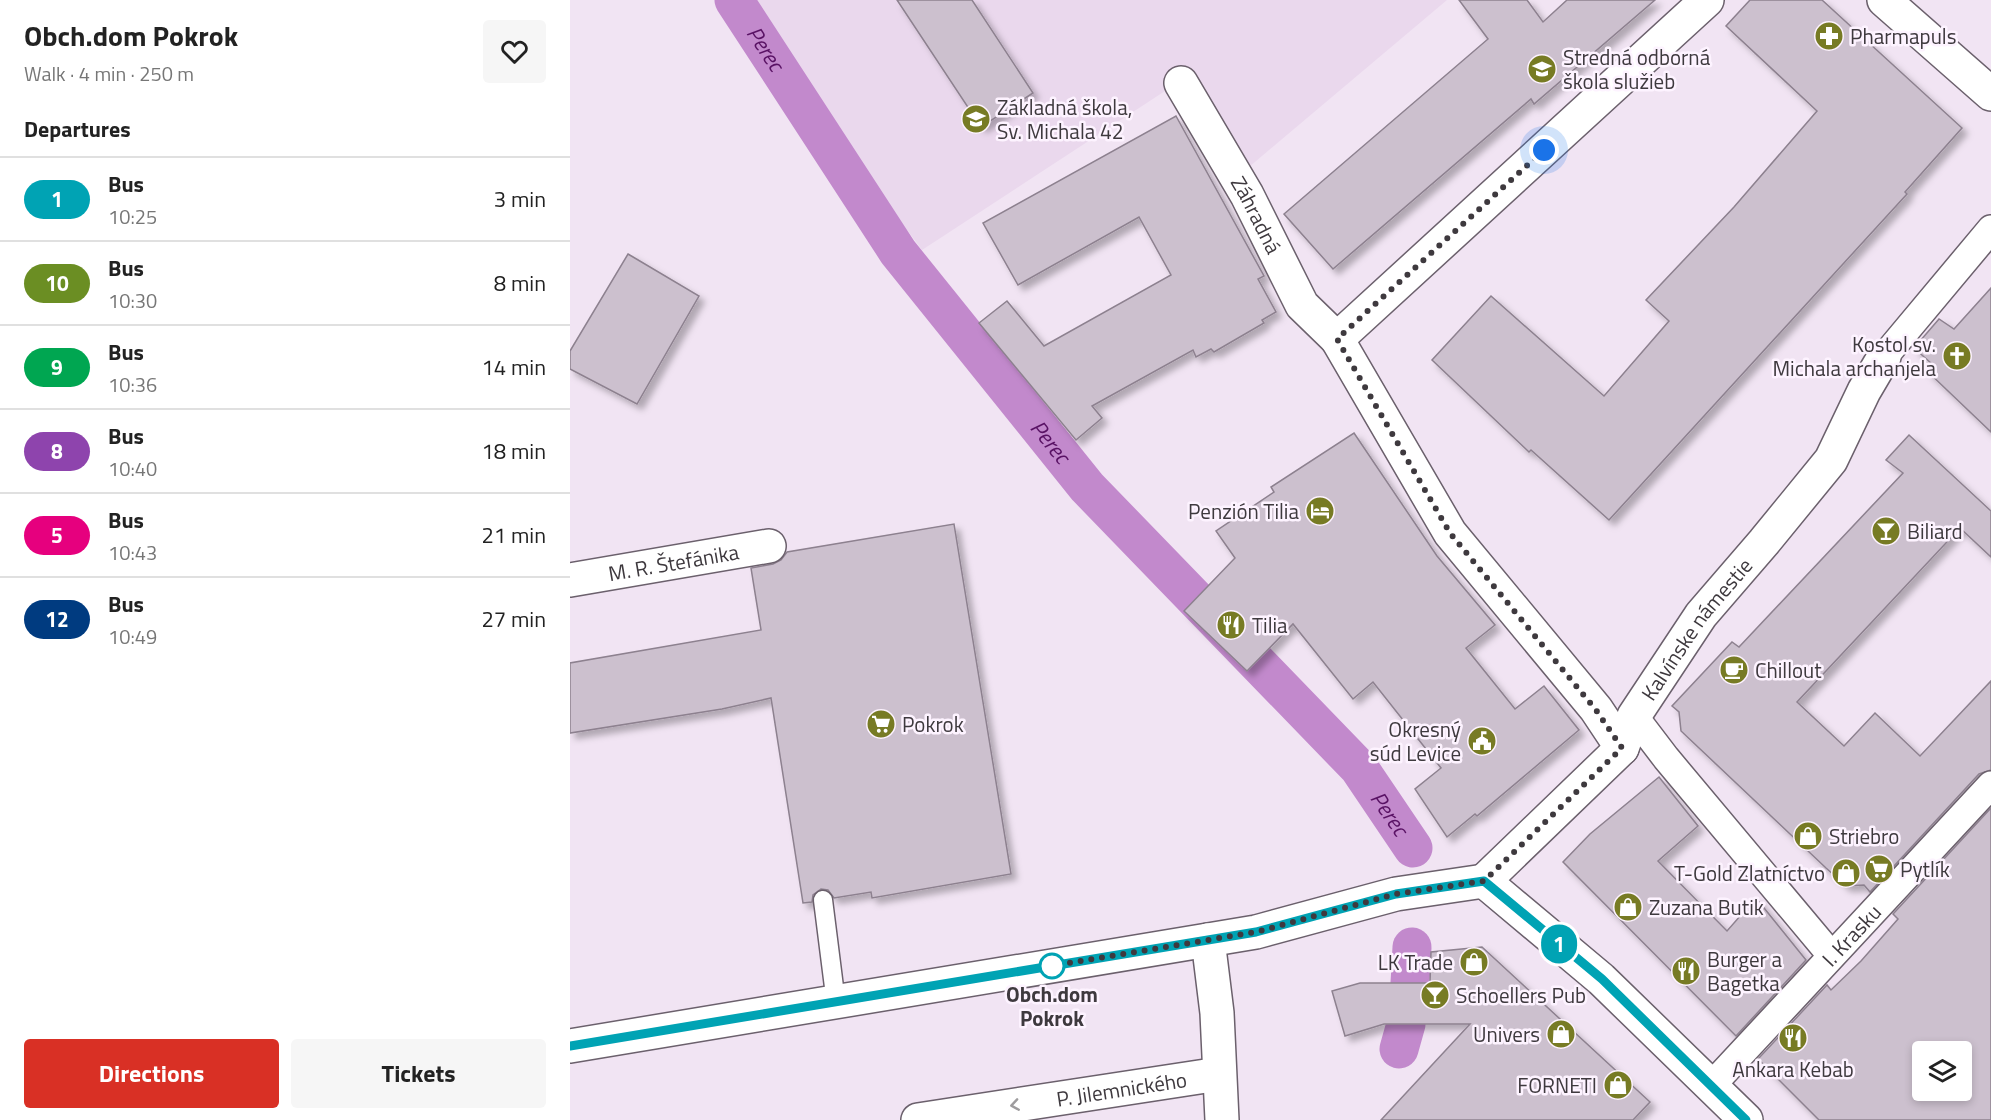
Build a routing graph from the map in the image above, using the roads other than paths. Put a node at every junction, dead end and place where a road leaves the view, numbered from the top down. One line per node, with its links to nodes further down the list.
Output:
1 (1707, 0): 6 (street)
2 (1884, 0): 4 (street)
3 (1181, 83): 6 (street, Záhradná)
4 (1991, 94)
5 (1991, 229): 7 (street)
6 (1337, 339): 11 (street, Záhradná)
7 (1884, 357): 10 (street, Kalvínske námestie)
8 (770, 550): 9 (street, M. R. Štefánika)
9 (570, 580)
10 (1634, 716): 11 (street, Kalvínske námestie); 16 (street)
11 (1622, 748): 13 (street, Kalvínske námestie)
12 (1991, 784): 16 (street, I. Krasku)
13 (1484, 881): 15 (street); 20 (street)
14 (823, 900): 17 (lane)
15 (1208, 940): 17 (street); 19 (street, P. Jilemnického)
16 (1831, 955): 20 (street, I. Krasku)
17 (836, 1003): 18 (street)
18 (570, 1046)
19 (1219, 1074): 21 (street, P. Jilemnického, one-way to 21); 22 (street, P. Jilemnického)
20 (1711, 1086): 23 (street)
21 (918, 1120)
22 (1222, 1120)
23 (1746, 1120)

